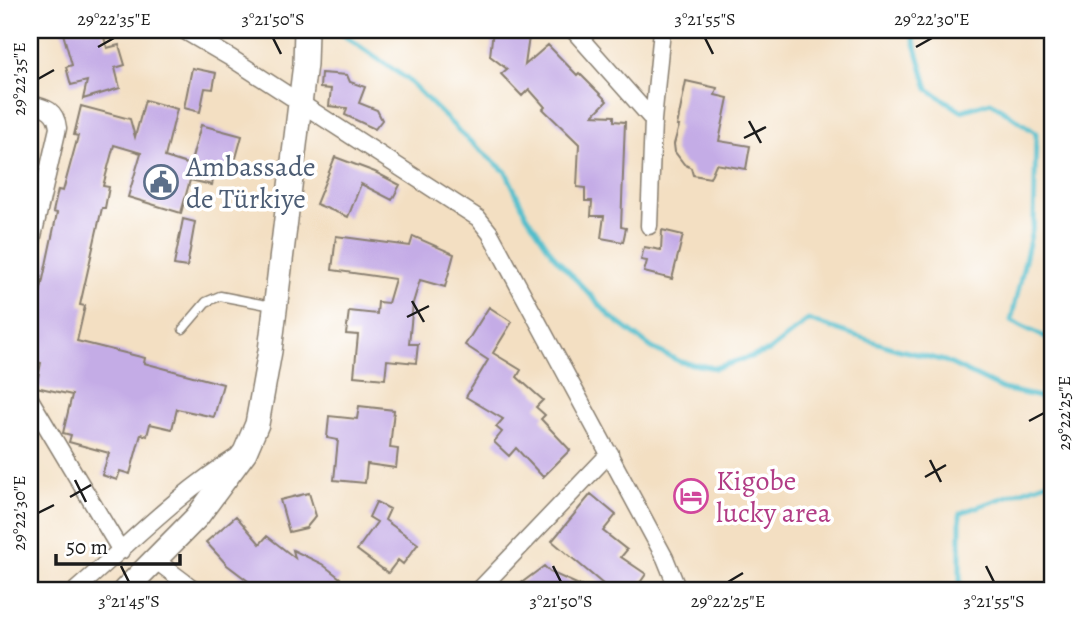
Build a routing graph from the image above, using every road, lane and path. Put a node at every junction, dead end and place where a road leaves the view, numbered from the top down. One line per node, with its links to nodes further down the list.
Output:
1 (183, 30): 6 (street)
2 (306, 30): 6 (street)
3 (573, 30): 7 (street)
4 (662, 30): 7 (street)
5 (30, 104): 9 (street)
6 (300, 104): 10 (street); 14 (street)
7 (653, 120): 8 (street)
8 (649, 226)
9 (30, 248)
10 (275, 307): 11 (lane); 13 (street)
11 (183, 329)
12 (30, 399): 15 (street)
13 (245, 452): 15 (street); 16 (street)
14 (610, 453): 20 (street); 21 (street)
15 (121, 551): 17 (street)
16 (155, 560): 18 (street); 19 (street)
17 (76, 590)
18 (125, 590)
19 (195, 590)
20 (479, 590)
21 (678, 590)

